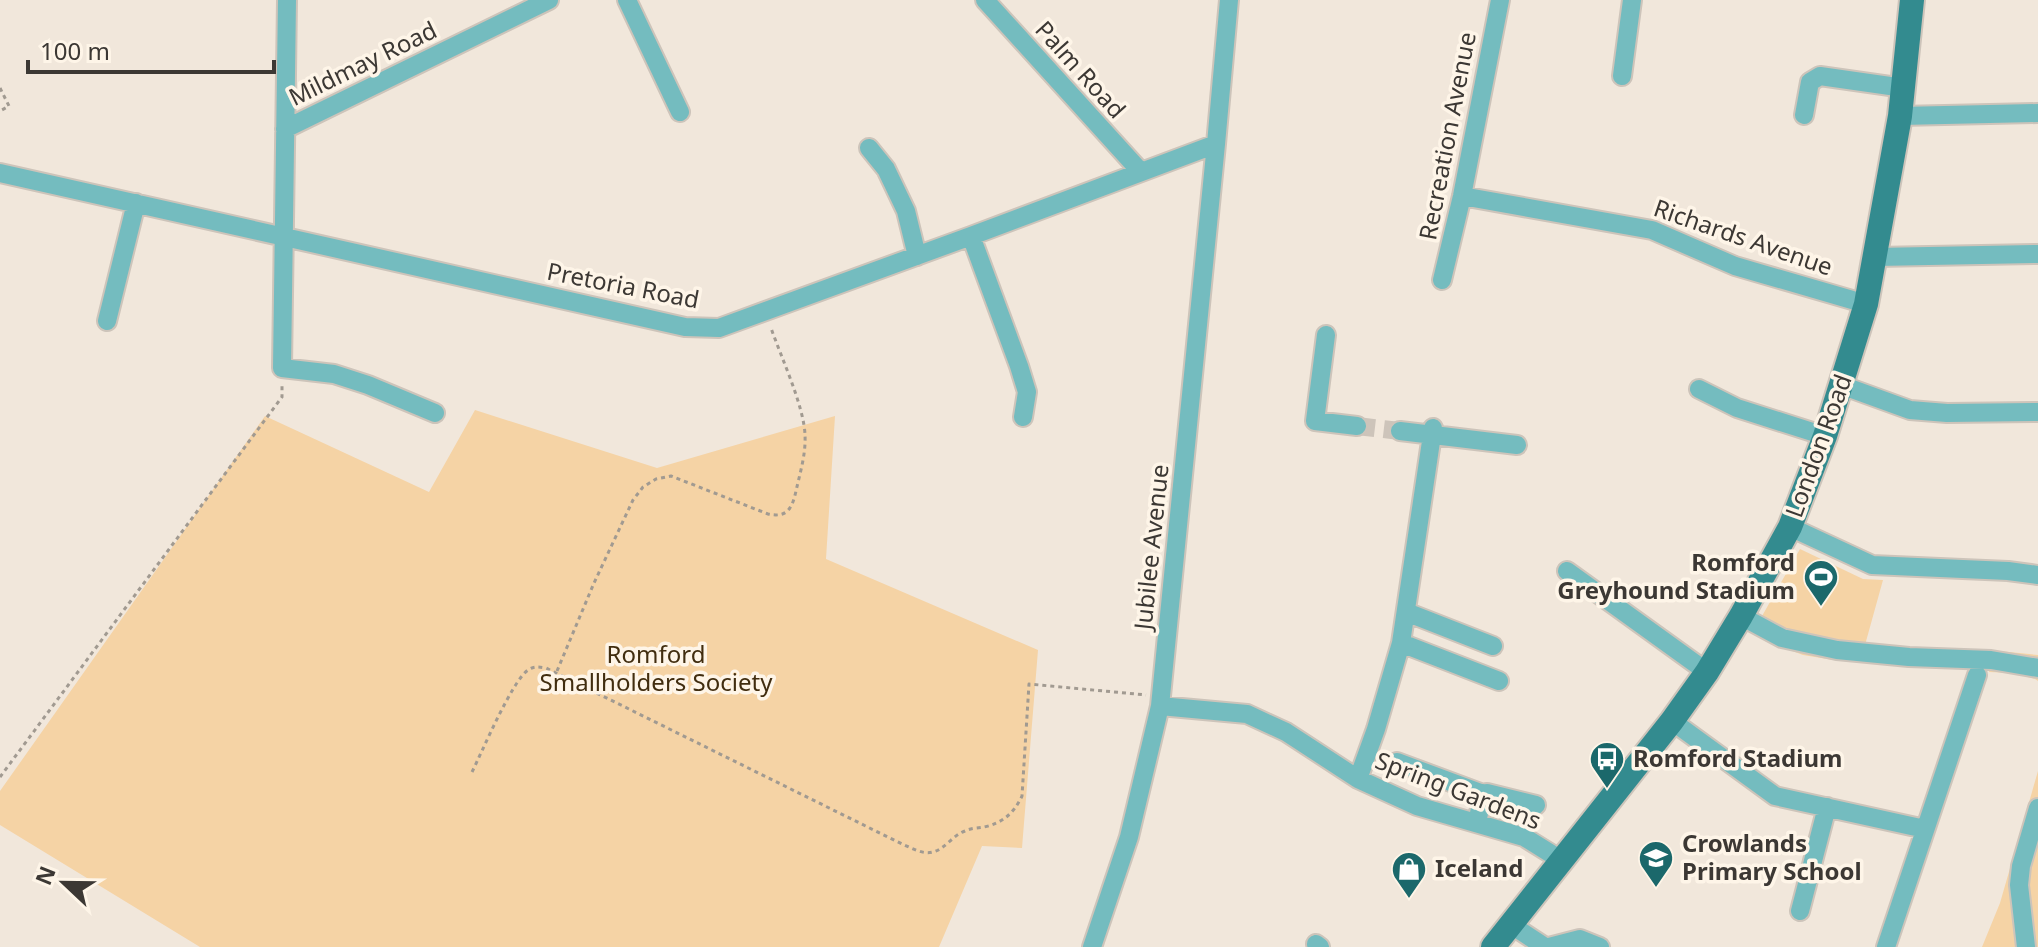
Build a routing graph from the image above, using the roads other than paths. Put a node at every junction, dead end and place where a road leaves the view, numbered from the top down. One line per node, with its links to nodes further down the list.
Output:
1 (287, 0): 15 (street)
2 (549, 0): 15 (street, Mildmay Road)
3 (627, 0): 11 (street)
4 (985, 0): 18 (street, Palm Road)
5 (1229, 0): 16 (street, Jubilee Avenue)
6 (1500, 0): 20 (street, Recreation Avenue)
7 (1632, 0): 9 (street)
8 (1912, 0): 10 (main road, London Road)
9 (1622, 76)
10 (1904, 88): 13 (street); 14 (main road, London Road)
11 (680, 112)
12 (2038, 113): 14 (street)
13 (1804, 115)
14 (1900, 116): 26 (main road, London Road)
15 (285, 129): 23 (street)
16 (1216, 144): 18 (street, Pretoria Road); 52 (street, Jubilee Avenue)
17 (869, 148): 25 (street)
18 (1140, 171): 22 (street, Pretoria Road)
19 (0, 173): 21 (street, Pretoria Road)
20 (1462, 196): 27 (street, Recreation Avenue); 28 (street, Richards Avenue)
21 (136, 203): 23 (street, Pretoria Road); 29 (street)
22 (971, 236): 25 (street, Pretoria Road); 35 (street)
23 (284, 237): 25 (street, Pretoria Road); 34 (street)
24 (2038, 254): 26 (street)
25 (917, 256)
26 (1876, 257): 28 (main road, London Road)
27 (1442, 280)
28 (1866, 304): 31 (main road, London Road)
29 (107, 321)
30 (1326, 335): 36 (street)
31 (1841, 385): 33 (street); 39 (main road, London Road)
32 (1699, 389): 39 (street)
33 (2038, 412)
34 (435, 413)
35 (1023, 417)
36 (1357, 426)
37 (1400, 431): 38 (street)
38 (1433, 432): 40 (street); 44 (street)
39 (1825, 436): 41 (main road, London Road)
40 (1517, 445)
41 (1790, 527): 43 (street); 45 (main road, London Road)
42 (1567, 571): 49 (street)
43 (2038, 575)
44 (1406, 612): 46 (street); 47 (street)
45 (1741, 616): 48 (street); 49 (main road, London Road)
46 (1401, 643): 51 (street); 55 (street)
47 (1493, 646)
48 (2038, 668)
49 (1707, 672): 53 (main road, London Road)
50 (1977, 675): 61 (street)
51 (1499, 681)
52 (1161, 701): 55 (street, Spring Gardens); 65 (street, Jubilee Avenue)
53 (1672, 721): 58 (street); 62 (main road, London Road)
54 (1397, 762): 56 (street)
55 (1358, 779): 60 (street, Spring Gardens)
56 (1483, 794): 57 (street); 60 (street)
57 (1536, 805)
58 (1827, 807): 61 (street); 63 (street)
59 (2038, 808): 70 (street)
60 (1477, 823): 62 (street, Spring Gardens)
61 (1925, 829): 69 (street)
62 (1561, 860): 64 (main road, London Road)
63 (1800, 911)
64 (1510, 924): 66 (main road, London Road); 67 (street)
65 (1092, 947)
66 (1493, 947)
67 (1547, 947): 68 (street)
68 (1600, 947)
69 (1886, 947)
70 (2026, 947)

